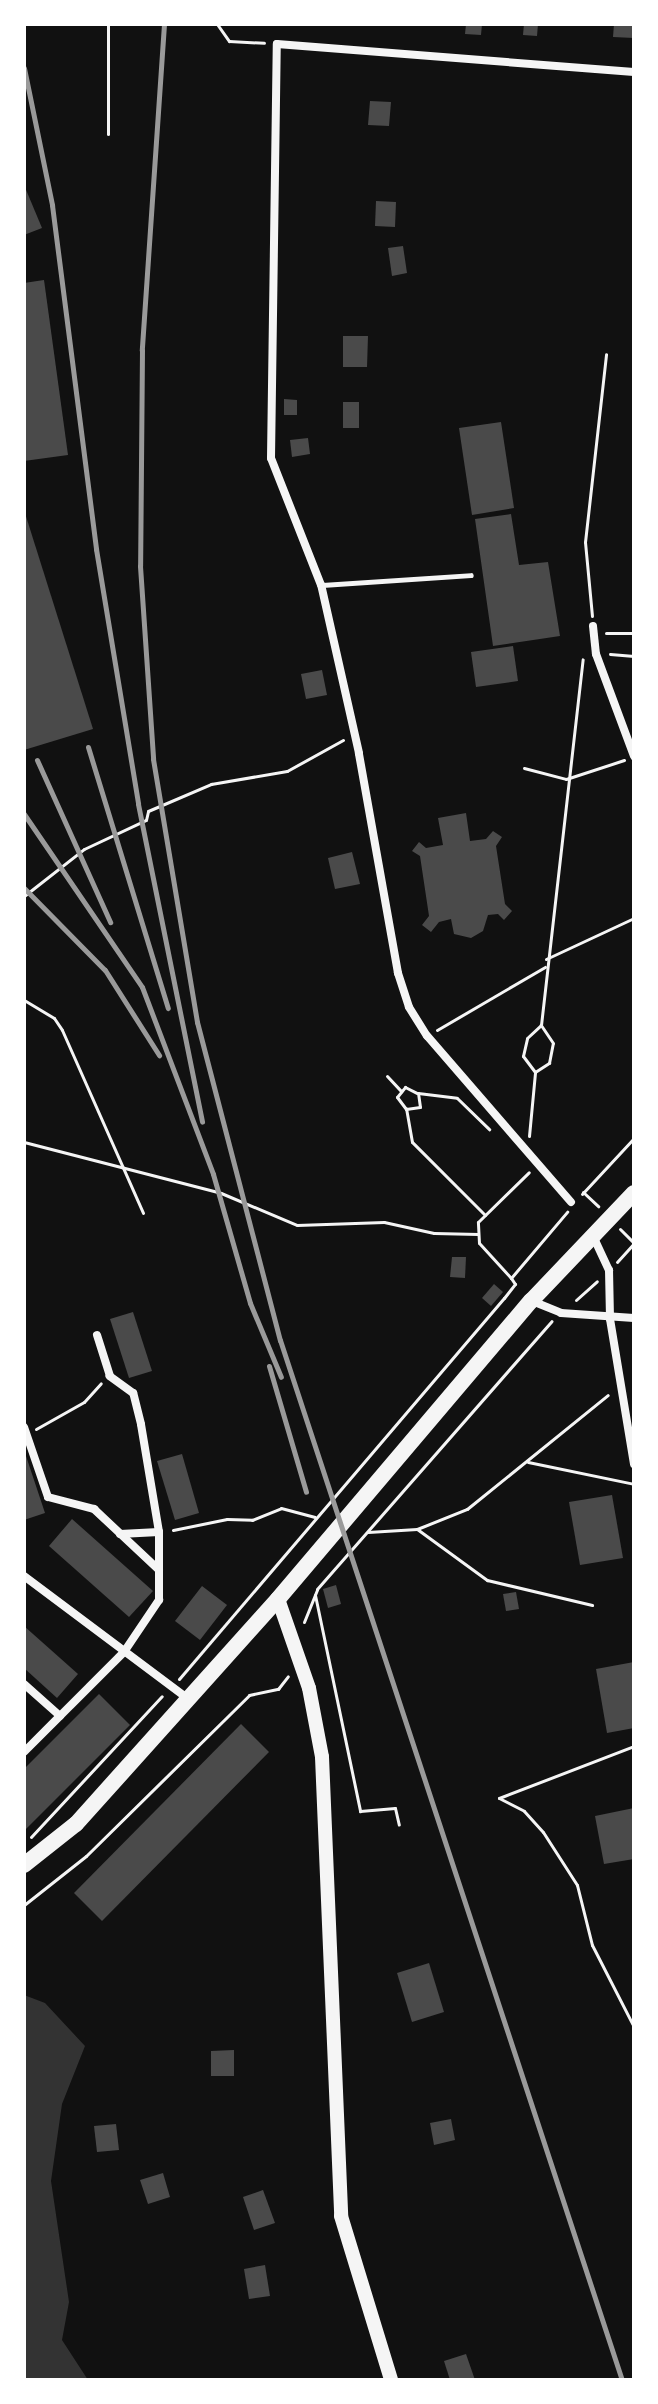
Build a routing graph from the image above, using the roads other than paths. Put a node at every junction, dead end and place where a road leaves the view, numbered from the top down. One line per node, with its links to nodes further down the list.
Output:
1 (634, 72): 3 (street)
2 (471, 575): 3 (lane)
3 (321, 585): 7 (street)
4 (594, 630): 5 (street)
5 (634, 757)
6 (634, 1193): 8 (main road)
7 (571, 1202)
8 (592, 1235): 9 (main road); 11 (street)
9 (531, 1301): 11 (street); 19 (main road)
10 (634, 1318): 11 (street)
11 (610, 1319): 14 (street)
12 (97, 1335): 15 (street)
13 (25, 1431): 16 (street)
14 (634, 1464)
15 (159, 1532): 16 (street); 17 (street)
16 (120, 1534): 17 (street)
17 (159, 1571): 20 (street)
18 (24, 1576): 20 (street)
19 (278, 1599): 22 (main road); 26 (main road)
20 (124, 1652): 22 (street); 23 (street)
21 (24, 1684): 23 (street)
22 (187, 1698): 25 (main road)
23 (60, 1716): 24 (street)
24 (24, 1752)
25 (24, 1865)
26 (391, 2380)

